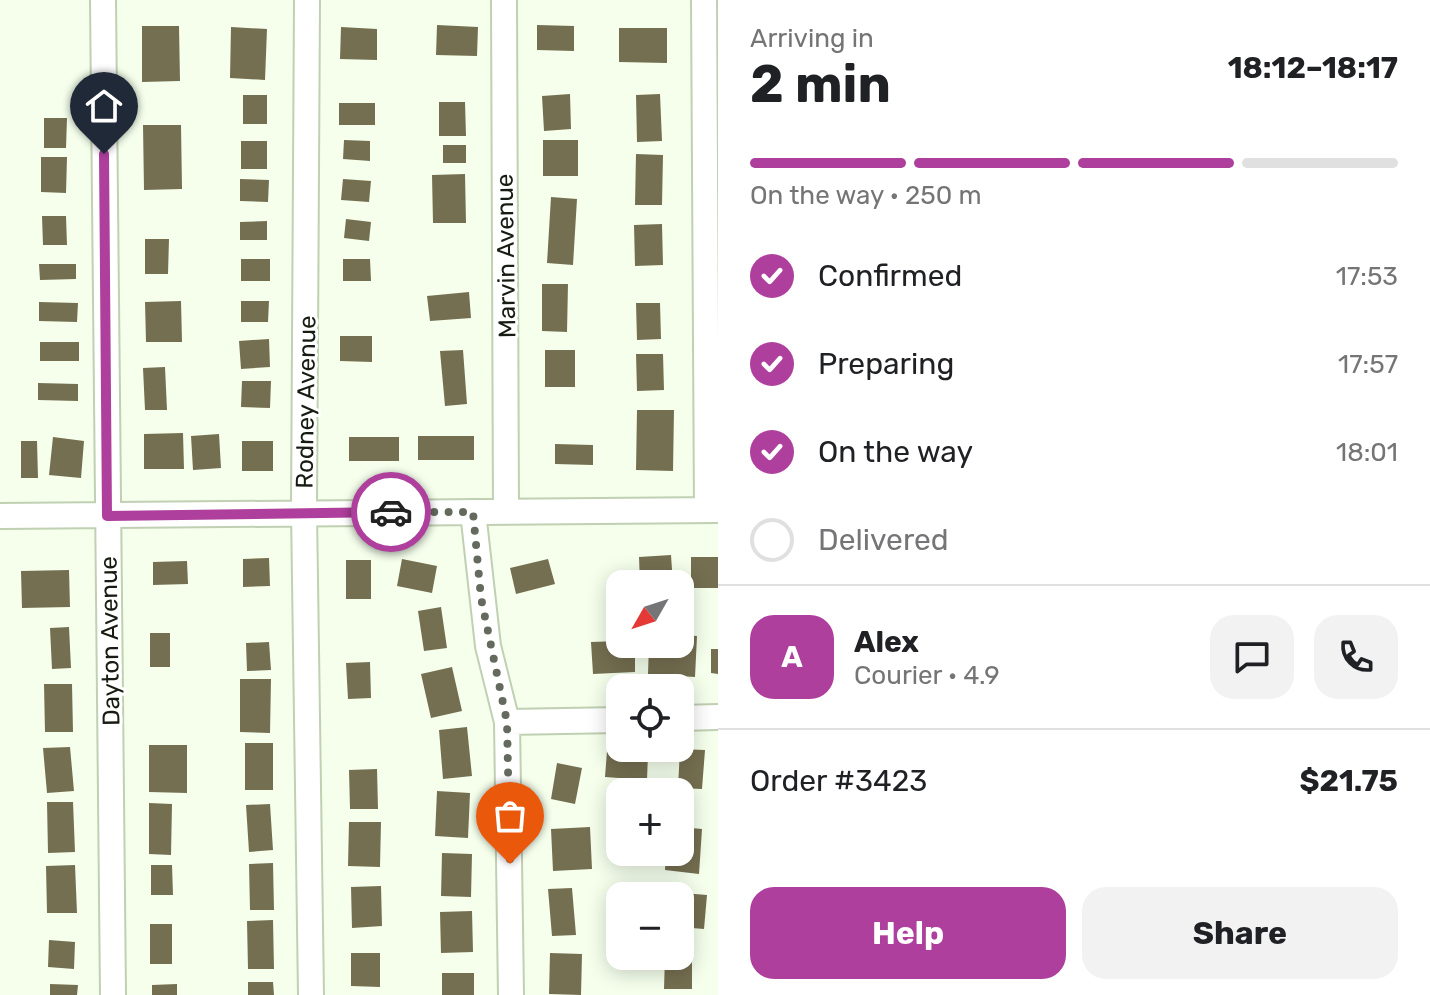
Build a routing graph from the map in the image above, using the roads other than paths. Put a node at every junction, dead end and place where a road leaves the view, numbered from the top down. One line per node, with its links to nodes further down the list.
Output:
1 (103, 0): 10 (street, Dayton Avenue)
2 (307, 0): 6 (street, Rodney Avenue)
3 (504, 0): 8 (street, Marvin Avenue)
4 (704, 0): 5 (street)
5 (712, 510): 8 (street)
6 (304, 511): 7 (street); 10 (street); 16 (street, Rodney Avenue)
7 (473, 512): 8 (street); 14 (street)
8 (506, 512)
9 (0, 516): 10 (street)
10 (107, 516): 15 (street, Dayton Avenue)
11 (718, 717): 12 (street)
12 (694, 718)
13 (606, 720): 14 (street)
14 (507, 722): 17 (street)
15 (113, 995)
16 (311, 995)
17 (511, 995)

